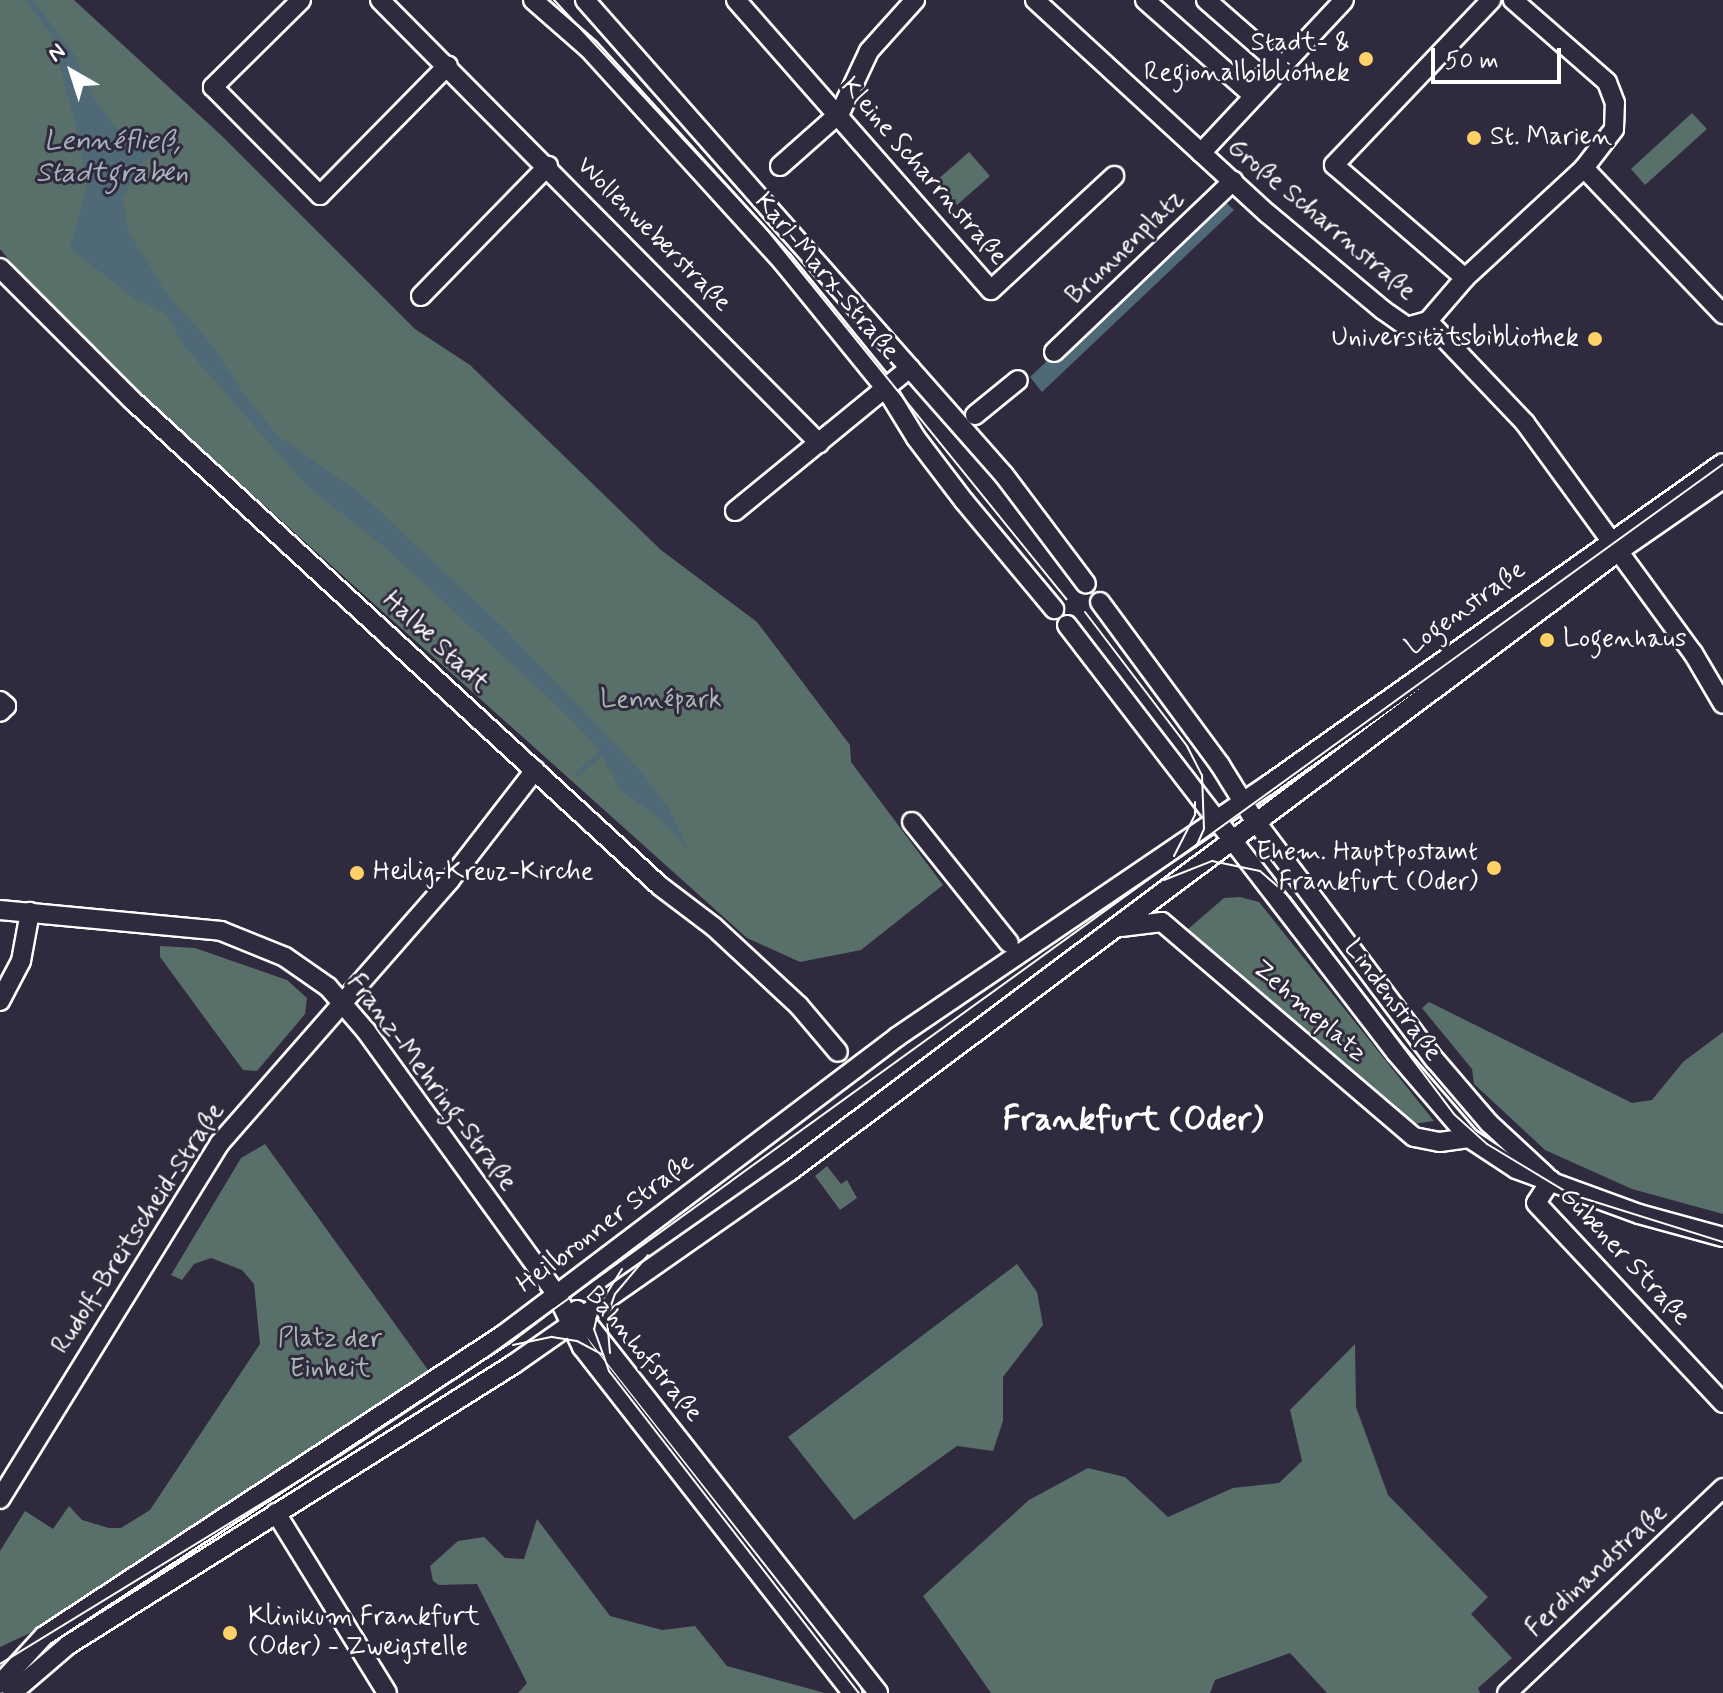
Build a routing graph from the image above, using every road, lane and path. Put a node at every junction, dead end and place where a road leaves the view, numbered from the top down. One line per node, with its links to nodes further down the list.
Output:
1 (301, 0): 13 (street)
2 (380, 0): 13 (street, Wollenweberstraße)
3 (533, 0): 29 (street, Karl-Marx-Straße)
4 (585, 0): 27 (street, Karl-Marx-Straße)
5 (736, 0): 14 (street, Kleine Scharrnstraße)
6 (915, 0): 14 (street)
7 (1035, 0): 15 (street, Große Scharrnstraße)
8 (1145, 0): 9 (street)
9 (1206, 0)
10 (1344, 0): 15 (street)
11 (1491, 0): 22 (street)
12 (1513, 0): 18 (street)
13 (448, 65): 16 (street, Wollenweberstraße)
14 (840, 113): 17 (street); 19 (street, Kleine Scharrnstraße)
15 (1201, 153): 20 (street, Große Scharrnstraße)
16 (548, 166): 23 (street); 31 (street, Wollenweberstraße)
17 (780, 166)
18 (1584, 168): 22 (street); 24 (street)
19 (1114, 176)
20 (1233, 181): 25 (street, Große Scharrnstraße); 26 (street, Brunnenplatz)
21 (0, 268): 41 (street, Halbe Stadt)
22 (1465, 278): 25 (street)
23 (421, 296)
24 (1723, 314)
25 (1428, 321): 35 (street, Große Scharrnstraße)
26 (1054, 352)
27 (910, 368): 29 (street); 36 (street, Karl-Marx-Straße)
28 (1018, 380): 30 (street)
29 (886, 389): 31 (street); 38 (street, Karl-Marx-Straße)
30 (975, 415)
31 (819, 443): 34 (street)
32 (1723, 463): 35 (street, Logenstraße)
33 (1723, 479): 35 (street, Logenstraße)
34 (735, 511)
35 (1615, 544): 40 (street, Große Scharrnstraße); 42 (street, Logenstraße); 45 (street, Logenstraße)
36 (1086, 584)
37 (1100, 602): 42 (street)
38 (1054, 609)
39 (1067, 625): 43 (street)
40 (1723, 704)
41 (535, 770): 52 (street, Rudolf-Breitscheid-Straße); 53 (street, Halbe Stadt)
42 (1243, 802): 43 (street, Heilbronner Straße); 45 (street, Lindenstraße)
43 (1220, 818): 46 (street, Lindenstraße); 57 (street, Heilbronner Straße)
44 (912, 822): 50 (street)
45 (1257, 823): 46 (street); 55 (street, Lindenstraße)
46 (1234, 838): 49 (street); 54 (street, Lindenstraße)
47 (0, 910): 48 (street, Franz-Mehring-Straße)
48 (30, 912): 51 (street); 52 (street, Franz-Mehring-Straße)
49 (1116, 928): 54 (street, Zehmeplatz); 58 (street)
50 (1009, 943)
51 (0, 1001)
52 (343, 1004): 57 (street, Franz-Mehring-Straße); 61 (street, Rudolf-Breitscheid-Straße)
53 (838, 1052)
54 (1469, 1138): 55 (street, Lindenstraße)
55 (1551, 1180): 56 (street, Lindenstraße); 59 (street, Gubener Straße)
56 (1723, 1237)
57 (556, 1293): 58 (street, Bahnhofstraße); 63 (street, Heilbronner Straße)
58 (576, 1321): 62 (street); 68 (street, Bahnhofstraße); 69 (street, Bahnhofstraße)
59 (1723, 1403)
60 (1723, 1488): 70 (street, Ferdinandstraße)
61 (0, 1499)
62 (276, 1513): 66 (street); 67 (street)
63 (44, 1636): 64 (street); 65 (street, Heilbronner Straße)
64 (0, 1660)
65 (0, 1684)
66 (12, 1693)
67 (387, 1693)
68 (852, 1693)
69 (878, 1693)
70 (1507, 1693)

